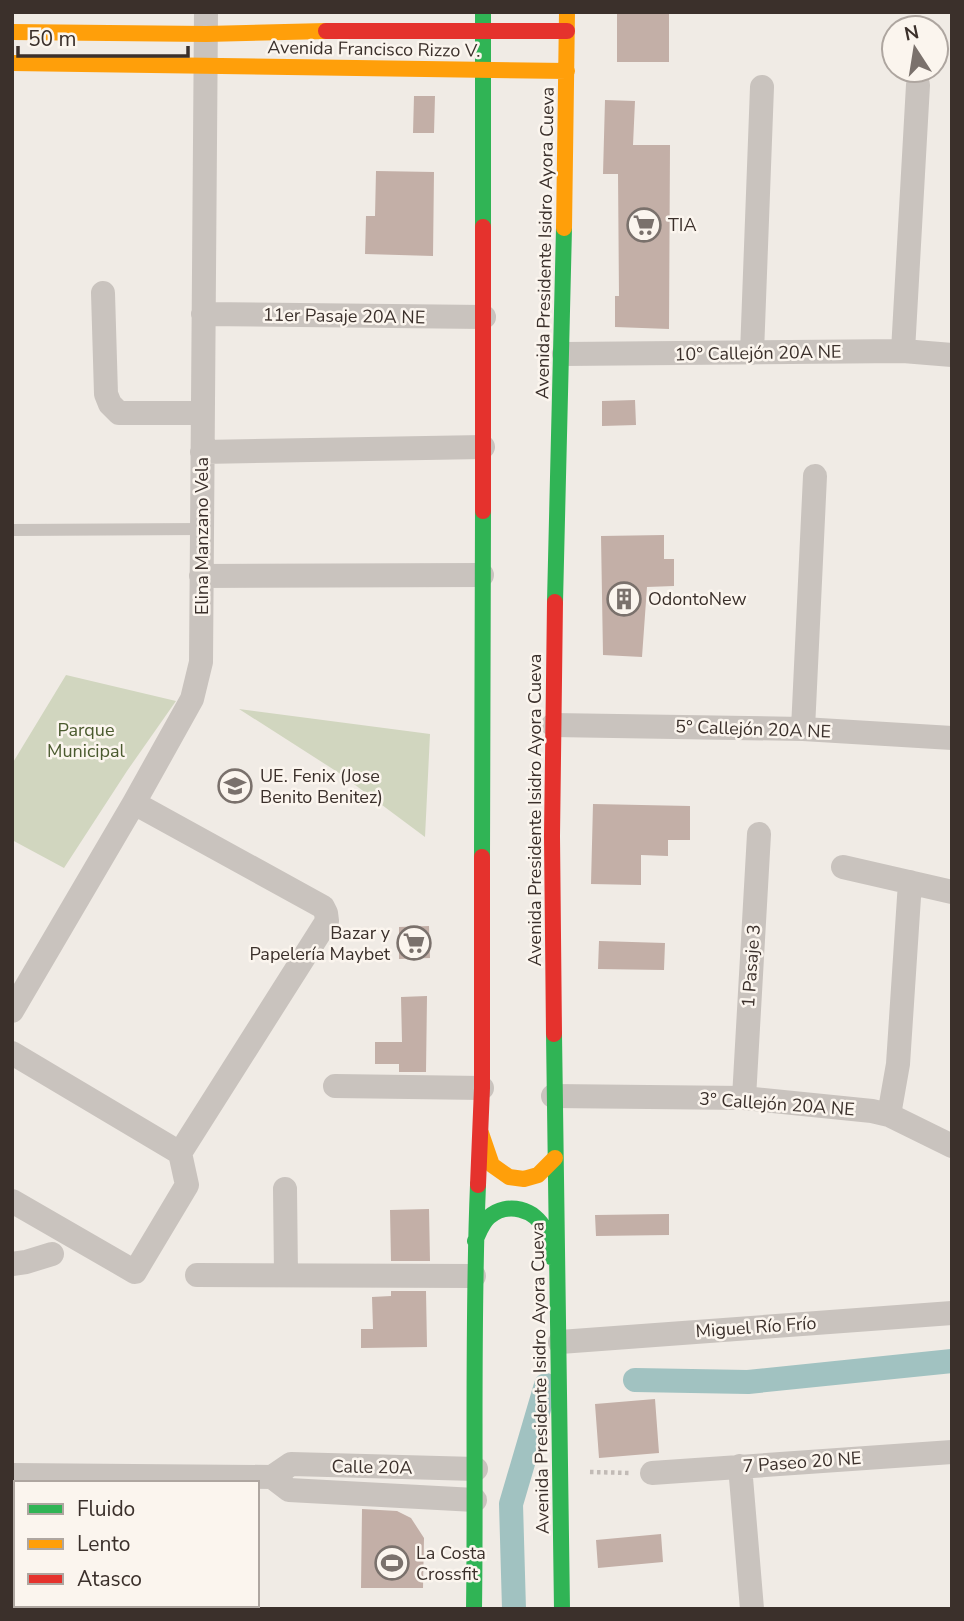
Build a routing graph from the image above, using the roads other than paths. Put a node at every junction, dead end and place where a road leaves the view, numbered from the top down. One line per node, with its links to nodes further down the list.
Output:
1 (483, 12): 7 (main road)
2 (566, 12): 5 (main road, Avenida Presidente Isidro Ayora Cueva)
3 (370, 21): 4 (main road, Avenida Francisco Rizzo V.); 7 (main road, Avenida Francisco Rizzo V.)
4 (206, 23): 6 (main road, Avenida Francisco Rizzo V.); 9 (street, Elina Manzano Vela)
5 (567, 31): 7 (main road, Avenida Francisco Rizzo V.); 11 (main road, Avenida Presidente Isidro Ayora Cueva)
6 (12, 32)
7 (484, 32): 10 (main road)
8 (12, 63): 9 (main road, Avenida Francisco Rizzo V.)
9 (206, 65): 10 (main road, Avenida Francisco Rizzo V.); 15 (street, Elina Manzano Vela)
10 (484, 70): 11 (main road, Avenida Francisco Rizzo V.); 16 (main road)
11 (567, 71): 19 (main road, Avenida Presidente Isidro Ayora Cueva)
12 (918, 85): 17 (street)
13 (762, 87): 18 (street)
14 (103, 293): 21 (street)
15 (203, 314): 16 (street, 11er Pasaje 20A NE); 21 (street, Elina Manzano Vela)
16 (484, 317): 22 (main road)
17 (903, 351): 18 (street, 10° Callejón 20A NE); 20 (street, 10° Callejón 20A NE)
18 (752, 353): 19 (street, 10° Callejón 20A NE)
19 (564, 354): 29 (main road, Avenida Presidente Isidro Ayora Cueva)
20 (952, 355)
21 (202, 413): 23 (street, Elina Manzano Vela)
22 (482, 447): 23 (street); 27 (main road)
23 (202, 452): 25 (street, Elina Manzano Vela)
24 (815, 476): 30 (street)
25 (202, 529): 26 (lane); 28 (street, Elina Manzano Vela)
26 (12, 530)
27 (482, 575): 28 (street); 40 (main road)
28 (201, 576): 32 (street, Elina Manzano Vela)
29 (553, 725): 30 (street, 5° Callejón 20A NE); 41 (main road, Avenida Presidente Isidro Ayora Cueva)
30 (803, 729): 31 (street, 5° Callejón 20A NE)
31 (952, 738)
32 (134, 803): 37 (street, Elina Manzano Vela); 46 (street)
33 (759, 834): 42 (street, 1 Pasaje 3)
34 (843, 867): 35 (street)
35 (910, 882): 36 (street); 43 (street)
36 (952, 892)
37 (12, 1011)
38 (12, 1053): 46 (street)
39 (335, 1086): 40 (street)
40 (482, 1088): 44 (main road)
41 (553, 1096): 42 (street, 3° Callejón 20A NE); 47 (main road, Avenida Presidente Isidro Ayora Cueva)
42 (744, 1098): 43 (street, 3° Callejón 20A NE)
43 (889, 1115): 45 (street, 3° Callejón 20A NE)
44 (481, 1131): 47 (main road); 50 (main road)
45 (952, 1146)
46 (180, 1153): 49 (street)
47 (555, 1158): 56 (main road, Avenida Presidente Isidro Ayora Cueva)
48 (285, 1189): 53 (street)
49 (12, 1201)
50 (475, 1241): 55 (main road); 56 (main road)
51 (52, 1254): 52 (street)
52 (12, 1264)
53 (286, 1274): 54 (street); 55 (street)
54 (197, 1275)
55 (474, 1276): 61 (main road)
56 (559, 1304): 58 (main road, Avenida Presidente Isidro Ayora Cueva)
57 (952, 1313): 58 (street, Miguel Río Frío)
58 (560, 1342): 68 (main road, Avenida Presidente Isidro Ayora Cueva)
59 (952, 1452): 60 (street, 7 Paseo 20 NE)
60 (740, 1466): 62 (street, 7 Paseo 20 NE); 69 (street)
61 (476, 1469): 64 (street, Calle 20A); 66 (main road)
62 (652, 1473)
63 (12, 1475): 65 (street, Calle 20A)
64 (272, 1477): 65 (street, Calle 20A); 66 (street, Calle 20A)
65 (147, 1480)
66 (475, 1500): 67 (main road)
67 (474, 1609)
68 (562, 1609)
69 (752, 1609)

